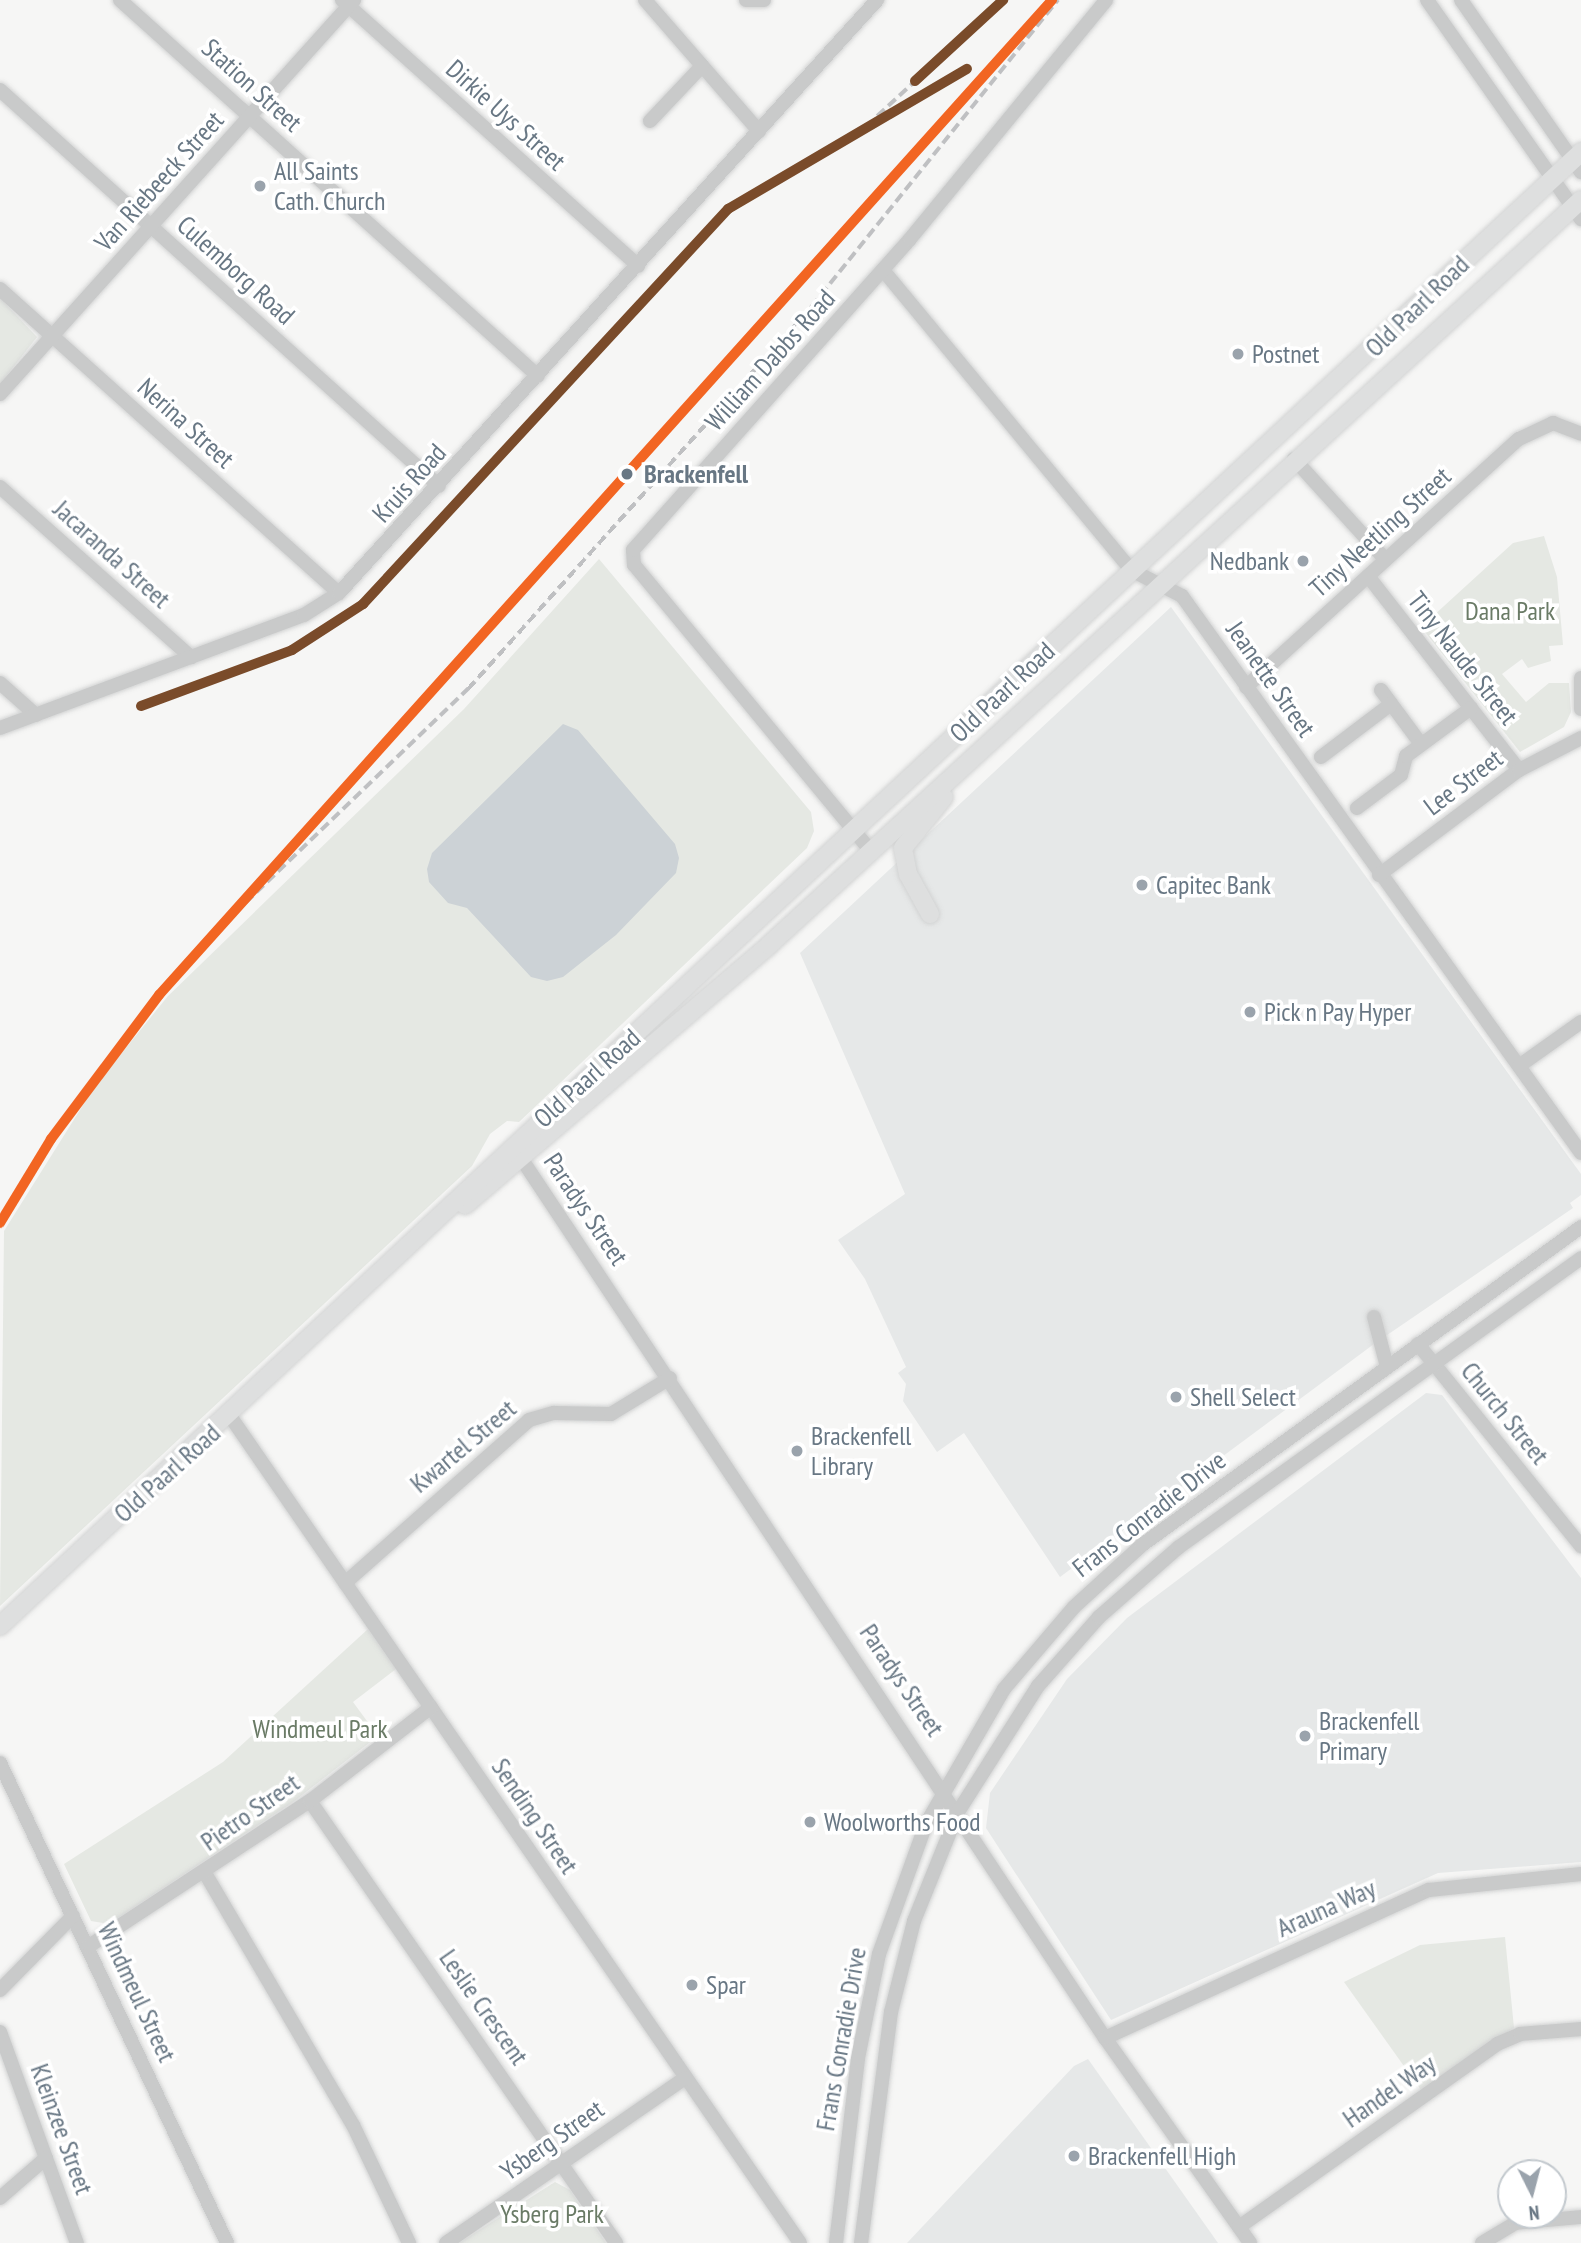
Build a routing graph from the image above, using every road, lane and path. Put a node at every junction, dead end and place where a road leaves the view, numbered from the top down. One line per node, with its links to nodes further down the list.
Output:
1 (120, 0): 12 (street, Station Street)
2 (645, 0): 10 (street)
3 (746, 0): 4 (street)
4 (765, 0)
5 (877, 0): 14 (street, Kruis Road)
6 (1106, 0): 20 (street, William Dabbs Road)
7 (1427, 0): 16 (street)
8 (1461, 0): 15 (street)
9 (348, 2): 12 (street, Van Riebeeck Street); 19 (street, Dirkie Uys Street)
10 (702, 66): 13 (street); 14 (street)
11 (0, 90): 18 (street, Culemborg Road)
12 (250, 116): 18 (street, Van Riebeeck Street); 23 (street, Station Street)
13 (650, 121)
14 (759, 131): 19 (street, Kruis Road)
15 (1578, 162): 16 (main road, Old Paarl Road)
16 (1552, 179): 17 (street); 30 (main road, Old Paarl Road)
17 (1578, 209): 26 (main road, Old Paarl Road)
18 (151, 226): 22 (street, Van Riebeeck Street); 27 (street, Culemborg Road)
19 (638, 266): 23 (street, Kruis Road)
20 (883, 270): 30 (street, Jeanette Street); 50 (street, William Dabbs Road)
21 (0, 289): 22 (street, Nerina Street)
22 (52, 336): 24 (street, Van Riebeeck Street); 33 (street, Nerina Street)
23 (538, 376): 27 (street, Kruis Road)
24 (0, 394)
25 (1581, 434): 29 (street, Tiny Neetling Street)
26 (1294, 458): 29 (street); 32 (main road, Old Paarl Road)
27 (439, 486): 33 (street, Kruis Road)
28 (0, 487): 34 (street, Jacaranda Street)
29 (1385, 559): 31 (street, Tiny Neetling Street)
30 (1132, 570): 32 (street, Jeanette Street); 50 (main road, Old Paarl Road)
31 (1368, 576): 37 (street, Tiny Neetling Street); 40 (street, Tiny Naude Street)
32 (1162, 582): 37 (street, Jeanette Street); 46 (main road, Old Paarl Road)
33 (339, 593): 34 (street, Kruis Road)
34 (191, 657): 42 (street, Kruis Road)
35 (1581, 678): 41 (street)
36 (0, 683): 42 (street)
37 (1246, 687): 52 (street, Jeanette Street)
38 (1381, 690): 39 (street)
39 (1391, 704): 45 (street); 47 (street)
40 (1471, 708): 45 (street); 48 (street, Tiny Naude Street)
41 (1581, 709)
42 (36, 715): 43 (street, Kruis Road)
43 (0, 728)
44 (1581, 738): 48 (street, Lee Street)
45 (1421, 744): 49 (street)
46 (982, 747): 51 (main road, Old Paarl Road); 53 (main road)
47 (1321, 757)
48 (1519, 770): 52 (street, Lee Street)
49 (1357, 808)
50 (855, 832): 51 (street, William Dabbs Road); 56 (main road, Old Paarl Road)
51 (870, 850): 56 (main road, Old Paarl Road)
52 (1379, 875): 55 (street, Jeanette Street)
53 (930, 914)
54 (1581, 1022): 55 (street)
55 (1519, 1066): 57 (street, Jeanette Street)
56 (517, 1152): 64 (street, Paradys Street); 65 (main road, Old Paarl Road)
57 (1581, 1153)
58 (1581, 1227): 61 (street, Frans Conradie Drive)
59 (1581, 1258): 62 (street, Frans Conradie Drive)
60 (1374, 1317): 63 (street)
61 (1418, 1344): 62 (street, Church Street); 63 (street, Frans Conradie Drive)
62 (1434, 1364): 66 (street, Church Street); 73 (street, Frans Conradie Drive)
63 (1387, 1367): 71 (street, Frans Conradie Drive)
64 (670, 1378): 67 (street, Kwartel Street); 71 (street, Paradys Street)
65 (230, 1416): 67 (street, Sending Street); 68 (main road, Old Paarl Road)
66 (1581, 1546)
67 (345, 1583): 69 (street, Sending Street)
68 (0, 1626)
69 (431, 1707): 72 (street, Pietro Street); 82 (street, Sending Street)
70 (0, 1763): 76 (street, Windmeul Street)
71 (944, 1789): 73 (street, Paradys Street); 94 (street, Frans Conradie Drive)
72 (310, 1801): 74 (street, Pietro Street); 84 (street, Leslie Crescent)
73 (958, 1812): 81 (street, Paradys Street); 95 (street, Frans Conradie Drive)
74 (205, 1874): 77 (street, Pietro Street); 90 (street)
75 (1581, 1874): 81 (street, Arauna Way)
76 (74, 1916): 77 (street, Windmeul Street); 78 (street)
77 (89, 1946): 89 (street, Windmeul Street)
78 (0, 1990)
79 (1581, 2029): 87 (street, Handel Way)
80 (0, 2032): 83 (street, Kleinzee Street)
81 (1105, 2038): 87 (street, Paradys Street)
82 (685, 2078): 84 (street, Ysberg Street); 93 (street, Sending Street)
83 (46, 2158): 85 (street); 88 (street, Kleinzee Street)
84 (562, 2163): 91 (street, Ysberg Street); 92 (street, Leslie Crescent)
85 (0, 2198)
86 (1581, 2217): 97 (street)
87 (1239, 2227): 96 (street, Paradys Street)
88 (77, 2243)
89 (227, 2243)
90 (409, 2243)
91 (446, 2243)
92 (616, 2243)
93 (800, 2243)
94 (836, 2243)
95 (861, 2243)
96 (1250, 2243)
97 (1482, 2243)

